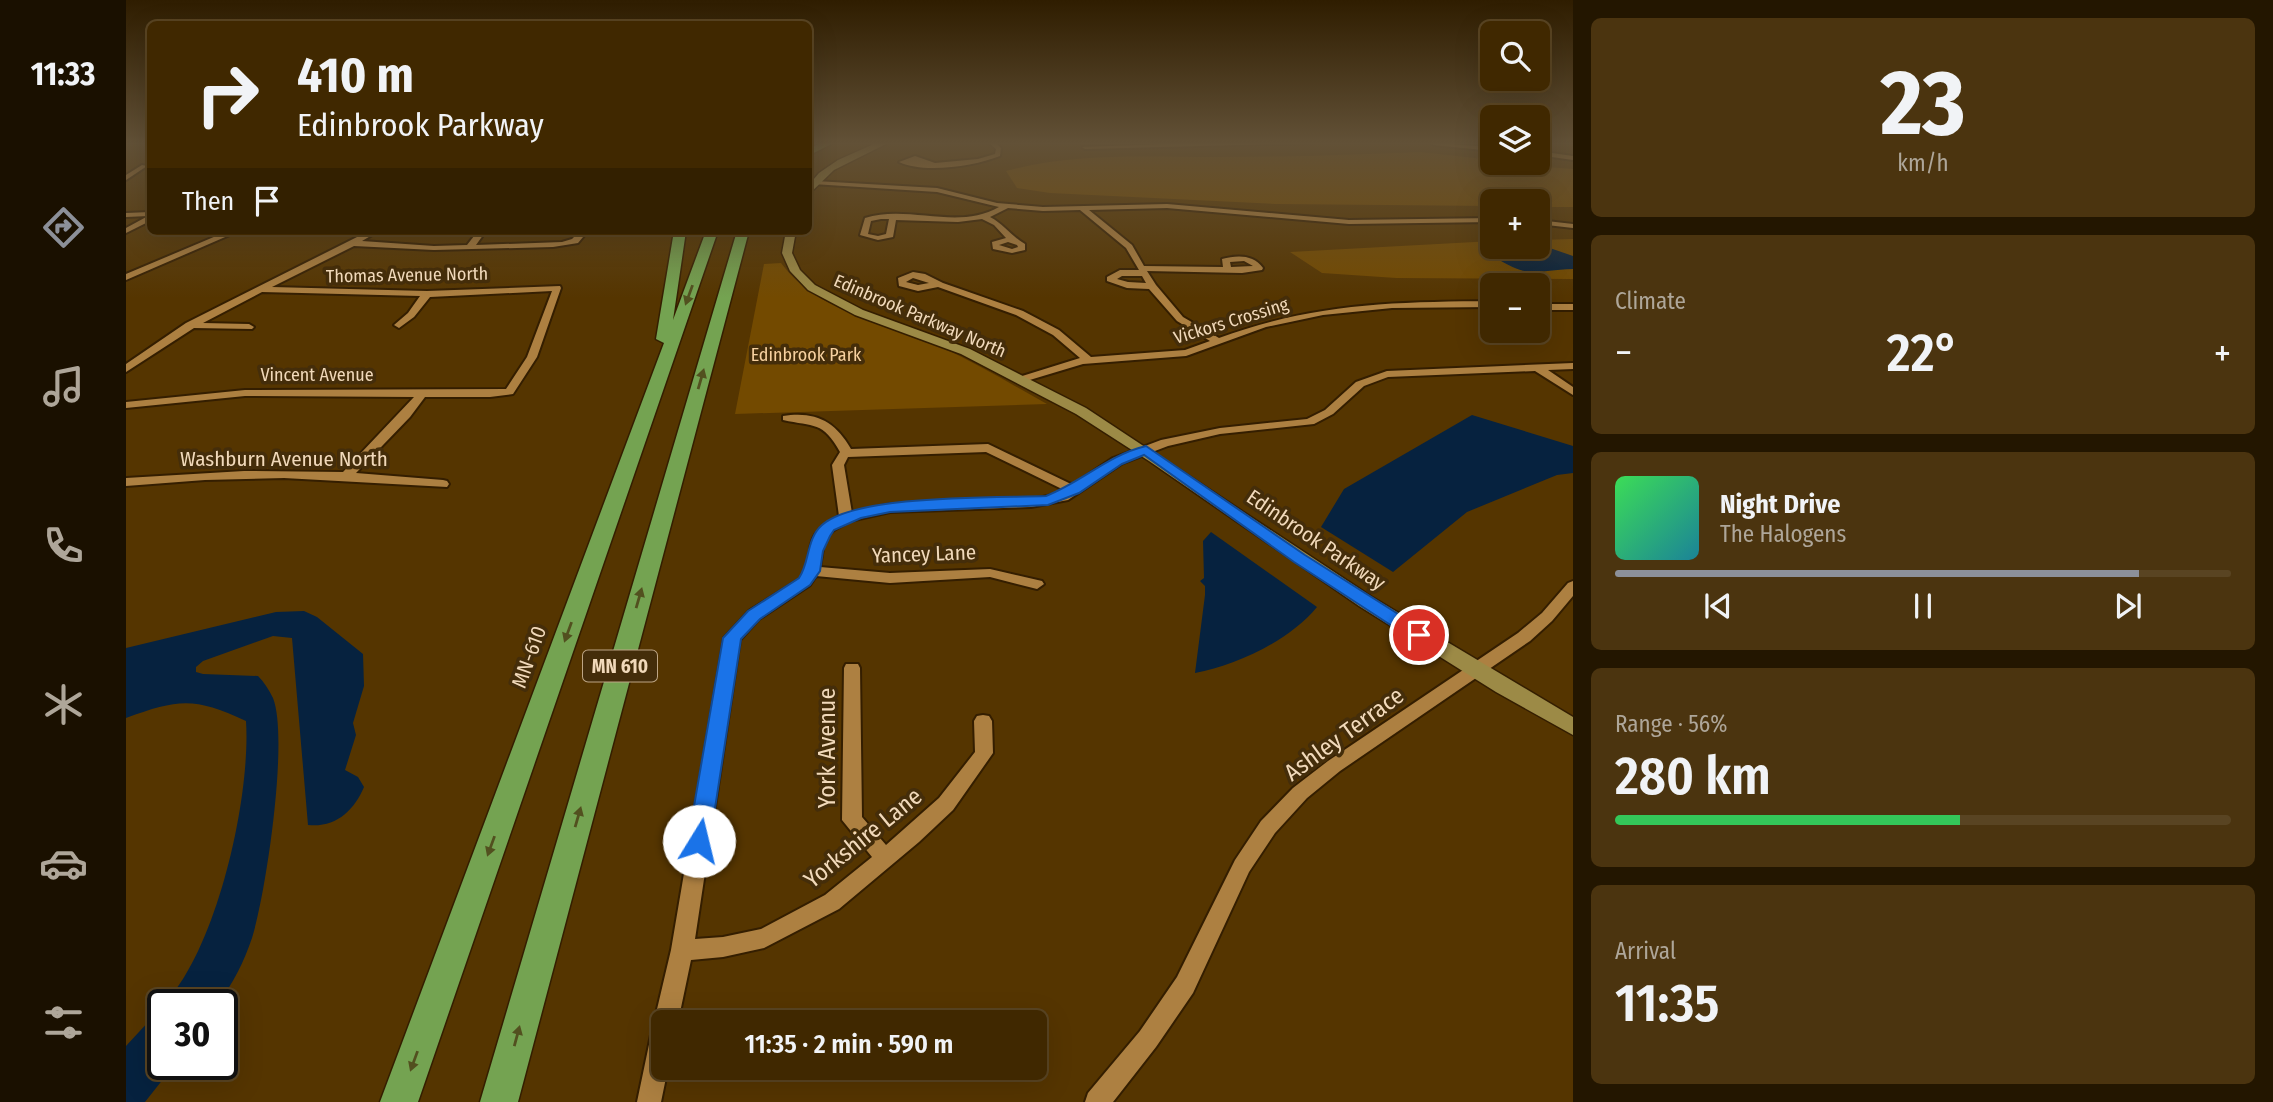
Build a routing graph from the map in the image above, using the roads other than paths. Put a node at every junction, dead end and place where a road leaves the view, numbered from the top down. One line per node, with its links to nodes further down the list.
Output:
1 (956, 194): 2 (street)
2 (1007, 206): 3 (street); 6 (street)
3 (1083, 209): 9 (street); 24 (street)
4 (126, 215): 5 (street)
5 (147, 216)
6 (983, 216): 8 (street); 21 (street)
7 (147, 218): 12 (street)
8 (892, 218)
9 (1480, 220)
10 (1550, 223): 11 (street)
11 (1573, 226)
12 (126, 231)
13 (226, 235): 26 (street)
14 (367, 235): 22 (street)
15 (479, 235): 23 (street)
16 (582, 235): 23 (street)
17 (679, 235): 57 (highway)
18 (711, 235): 57 (highway, MN-610 / MN 610, one-way to 57)
19 (742, 235): 70 (highway, MN 610, one-way to 19)
20 (790, 235): 44 (street, Edinbrook Parkway North)
21 (1011, 241)
22 (351, 243): 23 (street); 29 (street)
23 (469, 247)
24 (1143, 270): 25 (street); 28 (street); 28 (street)
25 (1228, 270)
26 (126, 277)
27 (936, 285): 40 (street)
28 (1152, 286): 37 (street)
29 (258, 289): 30 (street, Thomas Avenue North); 35 (street)
30 (427, 294): 34 (street); 45 (street, Thomas Avenue North)
31 (1480, 304): 37 (street, Vickors Crossing)
32 (1550, 307): 33 (street)
33 (1573, 307)
34 (399, 324)
35 (188, 325): 36 (street); 39 (street)
36 (249, 327)
37 (1218, 341): 40 (street, Vickors Crossing)
38 (126, 354): 39 (street)
39 (145, 354): 43 (street)
40 (1089, 361): 44 (street, Vickors Crossing)
41 (1573, 366): 42 (street)
42 (1535, 367): 47 (street); 50 (street)
43 (126, 369)
44 (1023, 379): 50 (street, Edinbrook Parkway North)
45 (509, 391): 46 (street, Vincent Avenue)
46 (424, 392): 48 (street, Vincent Avenue); 52 (street)
47 (1573, 393)
48 (126, 405)
49 (786, 418): 51 (street)
50 (1146, 450): 55 (street); 62 (street, Edinbrook Parkway)
51 (847, 453): 55 (street); 56 (street)
52 (347, 475): 53 (street, Washburn Avenue North); 54 (street, Washburn Avenue North)
53 (126, 482)
54 (443, 484)
55 (1074, 490): 56 (street)
56 (846, 518): 58 (street)
57 (591, 568): 69 (highway, MN-610 / MN 610, one-way to 69)
58 (812, 571): 59 (street, Yancey Lane); 66 (street)
59 (1037, 584)
60 (1573, 586): 62 (street, Ashley Terrace)
61 (852, 667): 65 (street, York Avenue)
62 (1478, 671): 64 (street, Edinbrook Parkway); 72 (street, Ashley Terrace)
63 (984, 721): 65 (street, Yorkshire Lane)
64 (1573, 727)
65 (885, 858): 66 (street, Yorkshire Lane)
66 (682, 950): 67 (street)
67 (669, 1010)
68 (654, 1080): 71 (street)
69 (399, 1102)
70 (499, 1102)
71 (649, 1102)
72 (1097, 1102)

